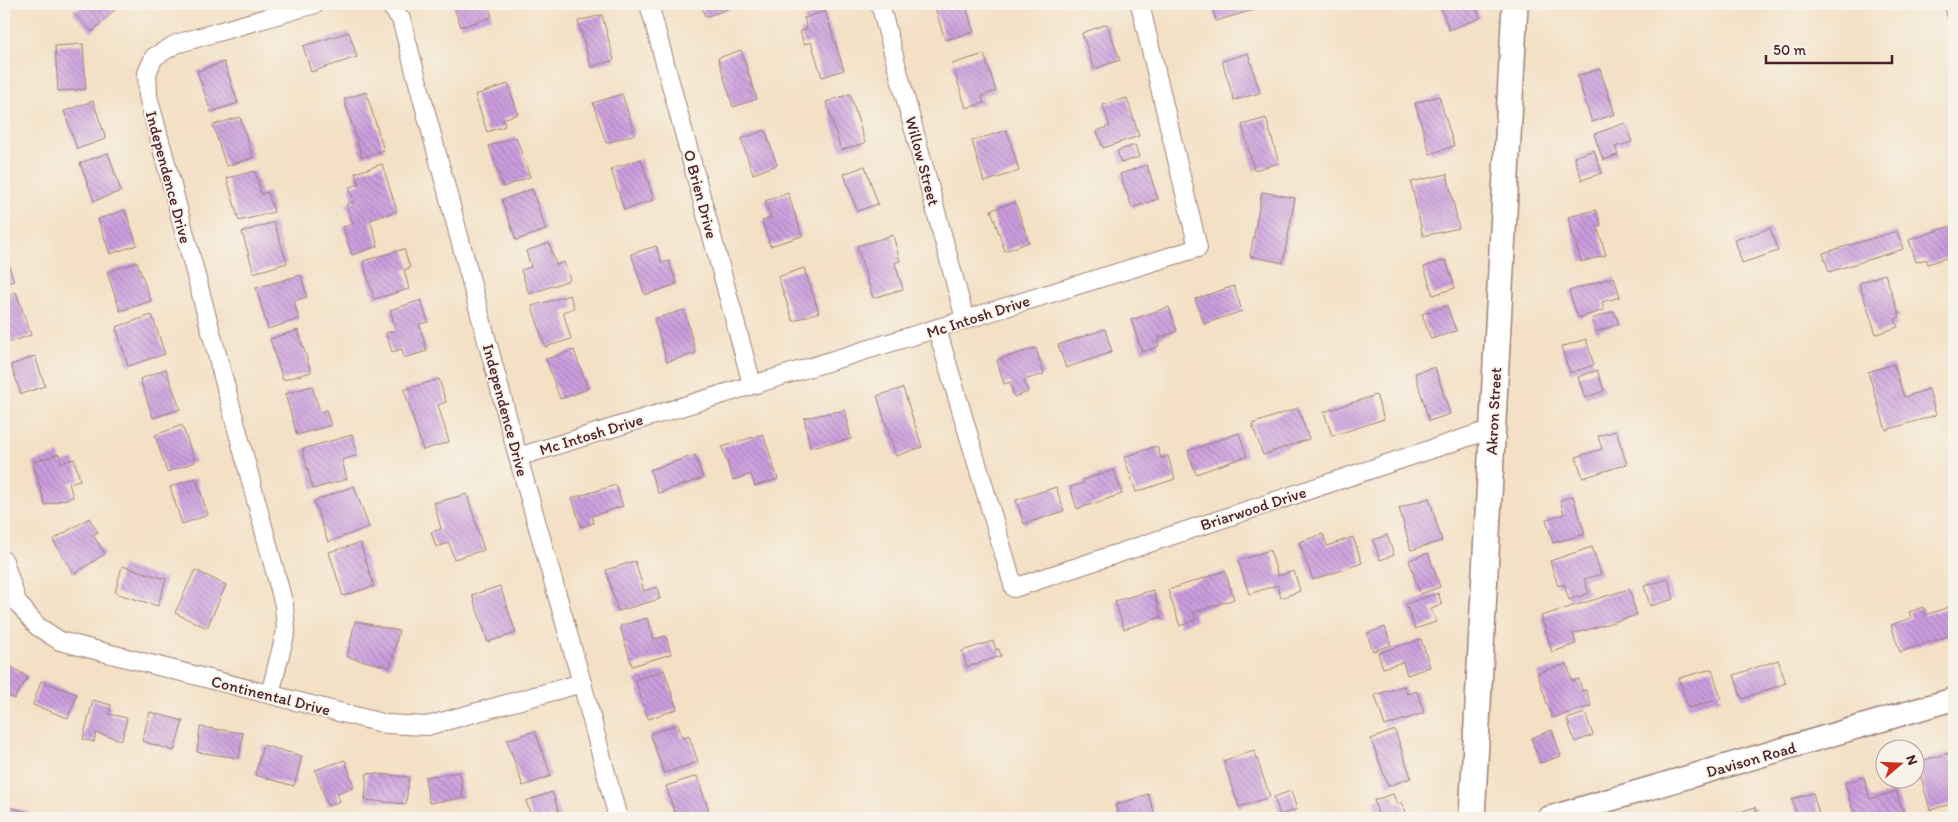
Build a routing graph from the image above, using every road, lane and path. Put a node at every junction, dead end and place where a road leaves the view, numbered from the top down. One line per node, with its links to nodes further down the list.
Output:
1 (315, 4): 14 (street, Independence Drive)
2 (390, 4): 11 (street, Independence Drive)
3 (649, 4): 9 (street, O Brien Drive)
4 (880, 4): 7 (street, Willow Street)
5 (1140, 4): 7 (street, Mc Intosh Drive)
6 (1515, 4): 10 (main road, Akron Street)
7 (966, 319): 8 (street, Mc Intosh Drive)
8 (937, 329): 9 (street, Mc Intosh Drive); 10 (street, Briarwood Drive)
9 (752, 384): 11 (street, Mc Intosh Drive)
10 (1492, 429): 17 (main road, Akron Street)
11 (518, 457): 13 (street, Independence Drive)
12 (4, 561): 14 (street, Continental Drive)
13 (582, 682): 14 (street, Continental Drive); 16 (street, Independence Drive)
14 (270, 694)
15 (1954, 699): 18 (street, Davison Road)
16 (618, 818)
17 (1472, 818)
18 (1548, 818)

